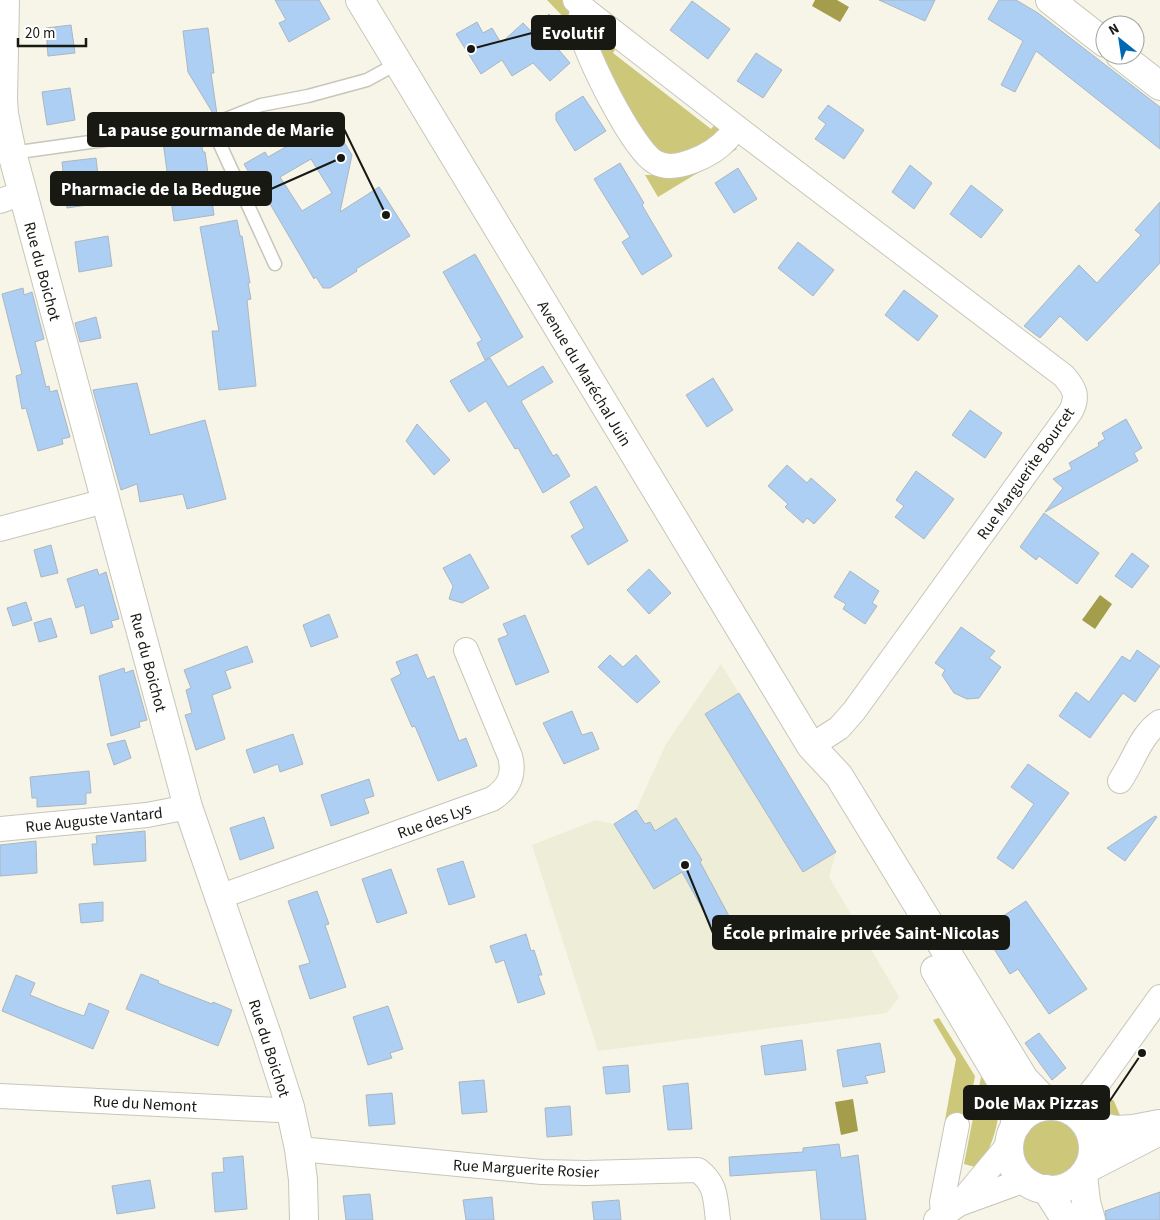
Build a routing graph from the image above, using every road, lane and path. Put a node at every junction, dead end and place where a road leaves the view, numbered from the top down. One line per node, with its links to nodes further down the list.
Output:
1 (5, 0): 9 (main road, Rue du Boichot)
2 (360, 0): 6 (main road, Avenue du Maréchal Juin)
3 (1050, 0): 5 (main road)
4 (580, 4): 11 (street, Rue Marguerite Bourcet); 11 (street, Rue Marguerite Bourcet)
5 (1095, 35)
6 (398, 63): 10 (lane); 19 (main road, Avenue du Maréchal Juin)
7 (1133, 65): 8 (main road)
8 (1160, 86)
9 (2, 99): 12 (main road, Rue du Boichot)
10 (211, 125): 12 (lane); 14 (lane)
11 (736, 127): 19 (street, Rue Marguerite Bourcet)
12 (12, 153): 13 (main road, Rue du Boichot)
13 (11, 197): 15 (main road, Rue du Boichot)
14 (275, 264)
15 (105, 501): 16 (street); 21 (main road, Rue du Boichot)
16 (0, 529)
17 (466, 650): 23 (street, Rue des Lys)
18 (1160, 722): 20 (street)
19 (811, 746): 27 (main road, Avenue du Maréchal Juin); 31 (main road, Avenue du Maréchal Juin)
20 (1120, 781)
21 (188, 807): 22 (street, Rue Auguste Vantard); 23 (main road, Rue du Boichot)
22 (0, 829)
23 (219, 897): 26 (main road, Rue du Boichot)
24 (1160, 997): 27 (street)
25 (0, 1096): 26 (street, Rue du Nemont)
26 (290, 1107): 32 (main road, Rue du Boichot)
27 (1070, 1114): 28 (main road); 31 (main road); 33 (main road)
28 (1160, 1124)
29 (957, 1125): 35 (street)
30 (1160, 1131): 33 (main road)
31 (1013, 1134): 34 (main road); 35 (street)
32 (299, 1149): 36 (main road, Rue du Boichot); 37 (street, Rue Marguerite Rosier)
33 (1085, 1172): 34 (main road); 39 (main road)
34 (1035, 1185): 35 (street); 38 (main road)
35 (946, 1213)
36 (304, 1220)
37 (718, 1220)
38 (1066, 1220)
39 (1091, 1220)

